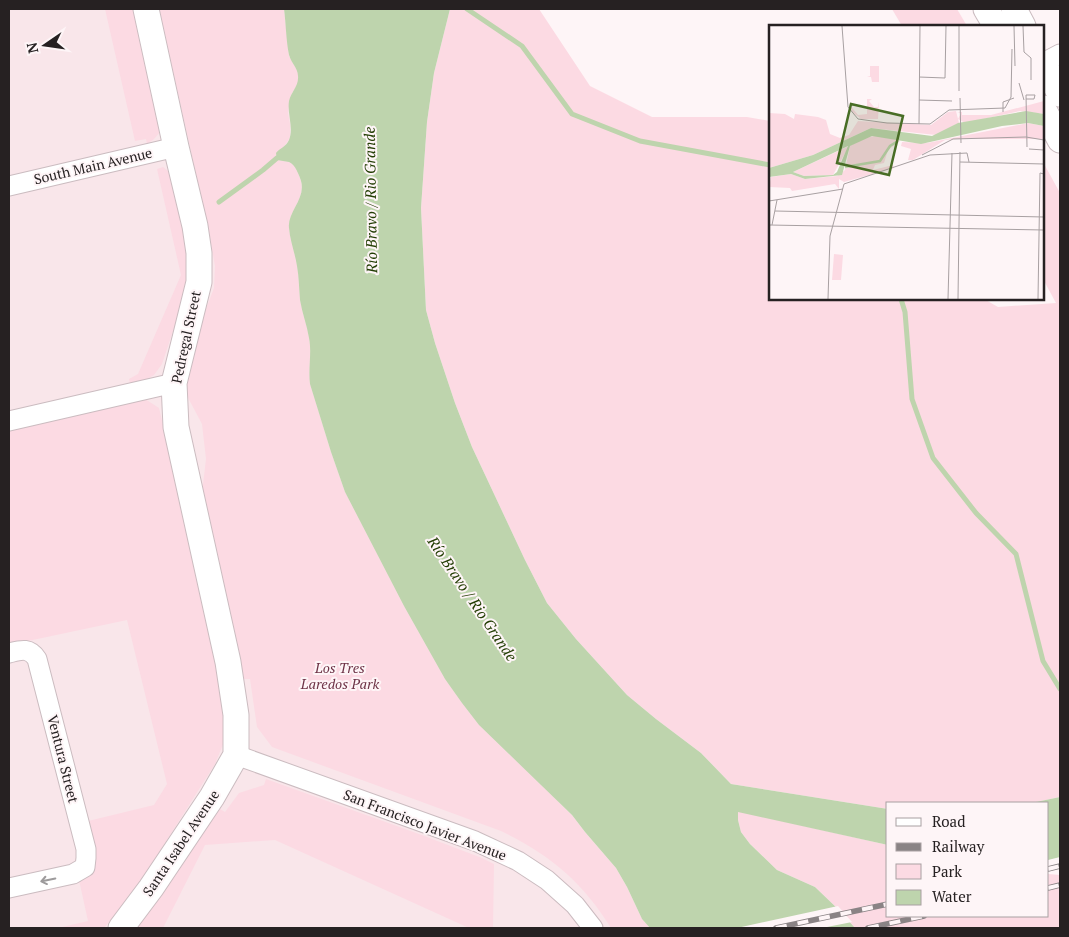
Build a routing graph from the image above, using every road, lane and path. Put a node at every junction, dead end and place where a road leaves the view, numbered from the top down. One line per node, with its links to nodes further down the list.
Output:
1 (146, 9): 12 (main road, Pedregal Street)
2 (986, 9): 4 (main road)
3 (1014, 9): 5 (main road)
4 (995, 25)
5 (1022, 25)
6 (1060, 54): 7 (street)
7 (1044, 62)
8 (1044, 65): 9 (main road)
9 (1060, 94)
10 (1044, 110): 11 (main road)
11 (1060, 140)
12 (176, 146): 13 (street, South Main Avenue); 14 (main road, Pedregal Street)
13 (9, 186)
14 (174, 382): 15 (street); 17 (main road, Pedregal Street)
15 (9, 421)
16 (9, 653): 18 (street, Ventura Street, one-way to 18)
17 (236, 755): 19 (main road, Santa Isabel Avenue); 20 (street, San Francisco Javier Avenue)
18 (9, 888)
19 (121, 928)
20 (593, 928)

